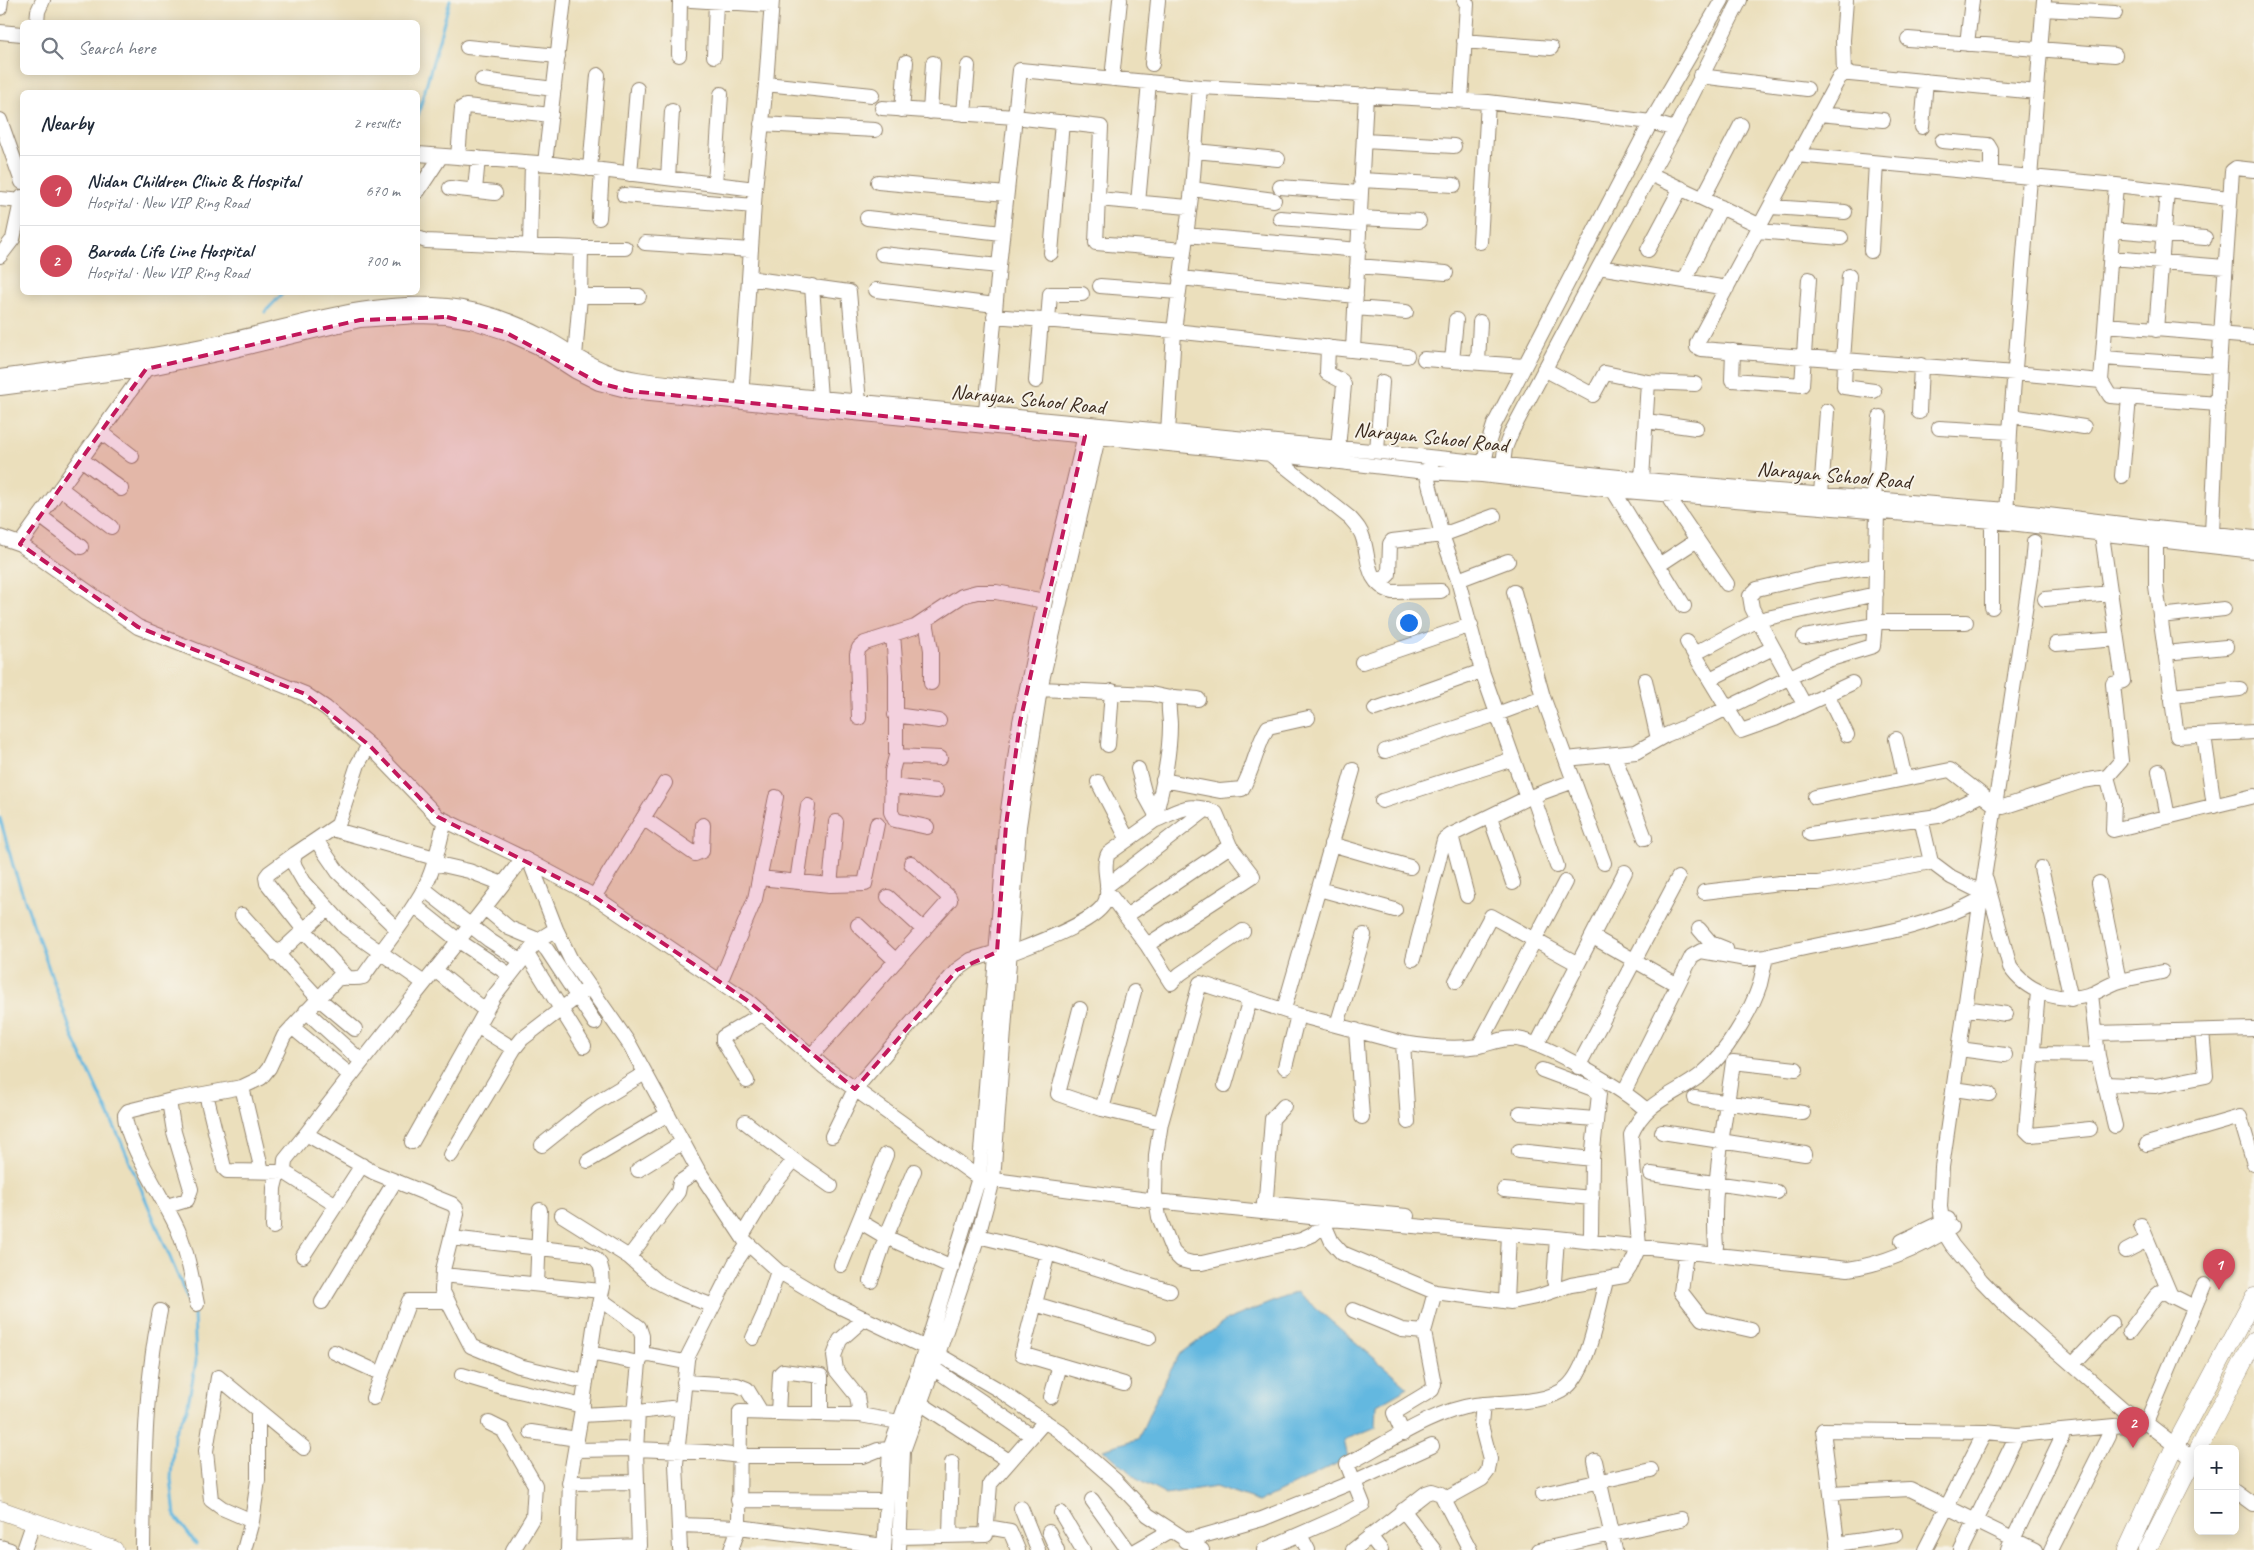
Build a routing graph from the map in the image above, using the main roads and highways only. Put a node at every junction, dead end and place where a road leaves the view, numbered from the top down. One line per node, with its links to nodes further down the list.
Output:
1 (2254, 1297): 7 (main road)
2 (2254, 1341): 3 (main road)
3 (2202, 1445)
4 (2194, 1461): 8 (main road)
5 (0, 1510): 6 (main road)
6 (110, 1550)
7 (2127, 1550)
8 (2147, 1550)

